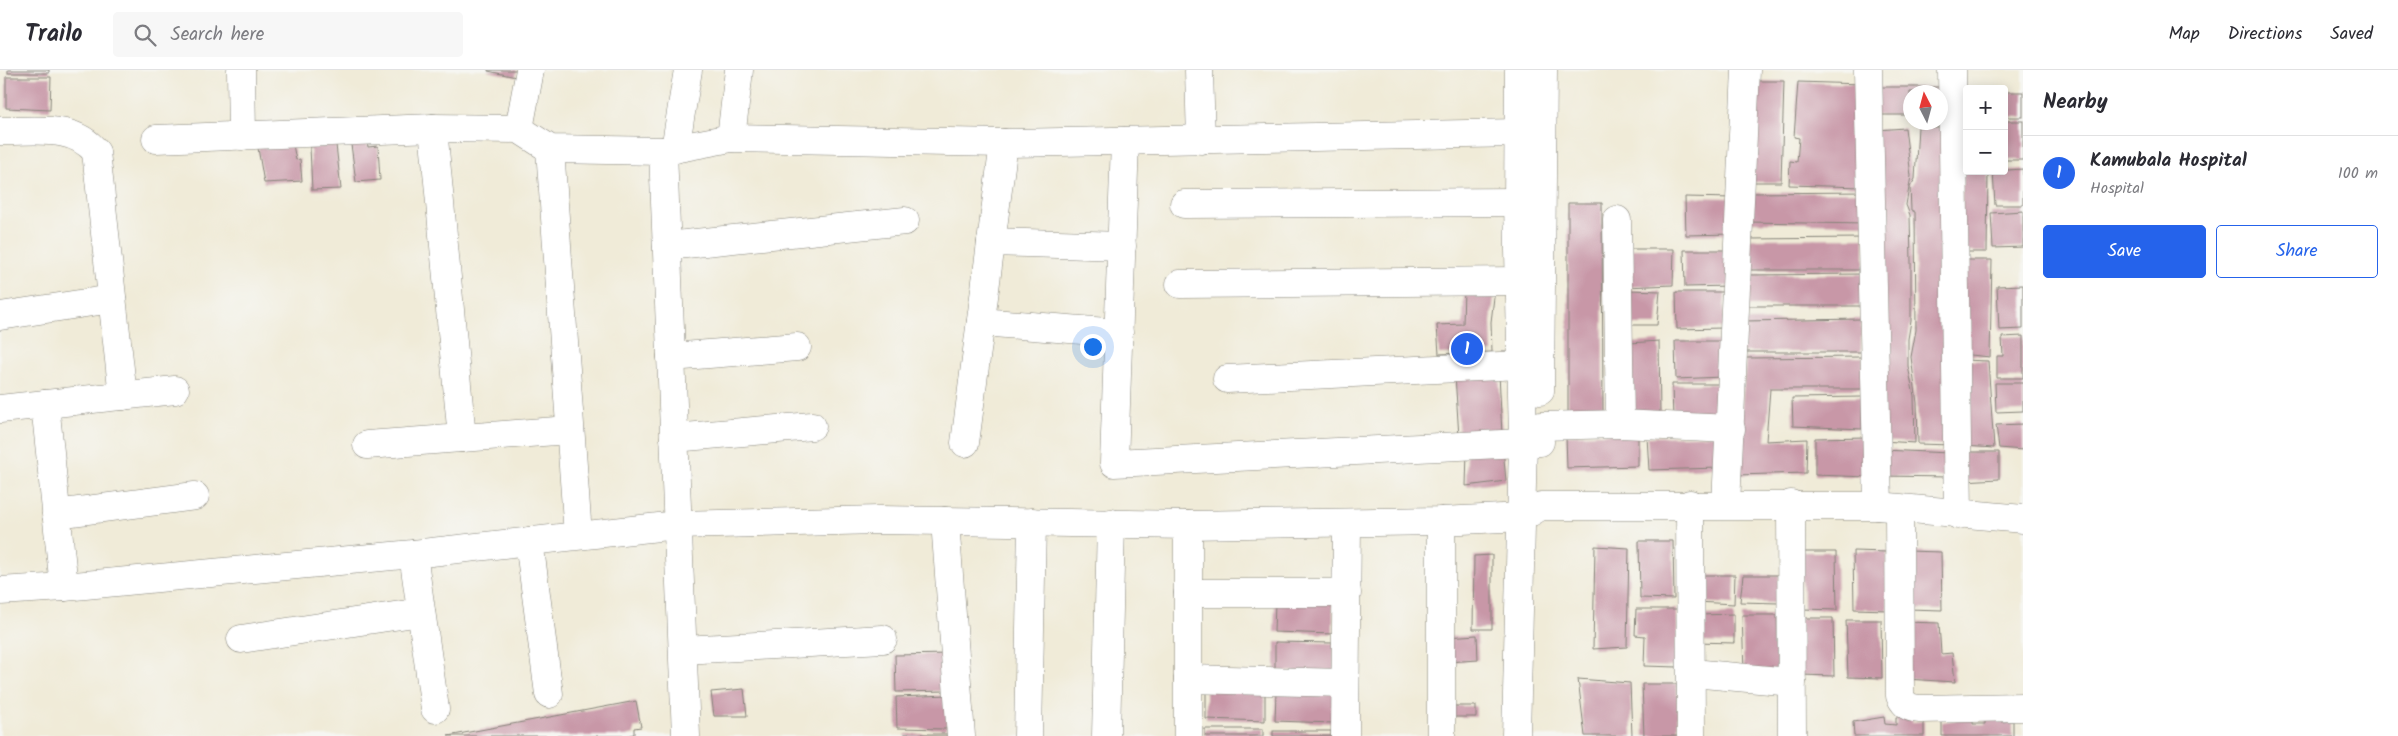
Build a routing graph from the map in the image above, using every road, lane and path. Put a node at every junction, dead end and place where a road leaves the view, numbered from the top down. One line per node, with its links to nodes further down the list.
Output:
1 (241, 70): 15 (street)
2 (530, 70): 12 (street)
3 (688, 70): 22 (street)
4 (739, 70): 16 (street)
5 (1199, 70): 18 (street)
6 (1519, 70): 14 (street)
7 (1543, 70): 48 (street)
8 (1746, 70): 47 (street)
9 (1868, 70): 57 (street)
10 (1952, 70): 60 (street)
11 (434, 128): 12 (street); 15 (street); 49 (street)
12 (519, 129): 21 (street)
13 (0, 132): 32 (street)
14 (1518, 133): 18 (street); 23 (street)
15 (242, 136): 17 (street)
16 (731, 138): 20 (street); 22 (street)
17 (156, 140)
18 (1201, 140): 19 (street)
19 (1125, 141): 20 (street); 29 (street)
20 (1004, 144): 27 (street)
21 (550, 149): 22 (street); 46 (street)
22 (669, 150): 28 (street)
23 (1518, 202): 24 (street); 30 (street)
24 (1184, 204)
25 (1617, 220): 44 (street)
26 (905, 221): 28 (street)
27 (991, 242): 29 (street); 34 (street)
28 (666, 246): 37 (street)
29 (1122, 246): 35 (street)
30 (1519, 281): 31 (street); 38 (street)
31 (1180, 284)
32 (112, 299): 33 (street); 41 (street)
33 (0, 316)
34 (981, 322): 35 (street); 51 (street)
35 (1119, 333): 48 (street)
36 (797, 347): 37 (street)
37 (671, 357): 50 (street)
38 (1521, 365): 39 (street); 48 (street)
39 (1227, 379)
40 (175, 390): 41 (street)
41 (123, 396): 42 (street)
42 (45, 404): 43 (street); 59 (street)
43 (0, 409)
44 (1620, 424): 47 (street); 48 (street)
45 (812, 426): 50 (street)
46 (570, 430): 49 (street); 69 (street)
47 (1731, 430): 56 (street)
48 (1535, 436): 58 (street)
49 (462, 438): 52 (street)
50 (674, 438): 67 (street)
51 (965, 443)
52 (367, 445)
53 (195, 496): 59 (street)
54 (1690, 504): 56 (street); 58 (street); 80 (street)
55 (1791, 504): 56 (street); 57 (street); 83 (street)
56 (1726, 506)
57 (1889, 508): 60 (street); 85 (street)
58 (1532, 511): 63 (street); 94 (street); 95 (street)
59 (56, 514): 72 (street)
60 (1958, 515): 61 (street)
61 (2023, 519)
62 (945, 521): 64 (street); 67 (street); 88 (street)
63 (1441, 521): 66 (street); 93 (street)
64 (1032, 522): 65 (street); 89 (street)
65 (1111, 523): 68 (street); 90 (street)
66 (1347, 523): 68 (street); 75 (street)
67 (678, 525): 69 (street); 79 (street)
68 (1188, 525): 74 (street)
69 (578, 536): 70 (street)
70 (530, 540): 71 (street); 84 (street)
71 (413, 554): 72 (street); 76 (street)
72 (64, 587): 73 (street)
73 (0, 591)
74 (1188, 593): 75 (street); 81 (street)
75 (1347, 593): 82 (street)
76 (421, 612): 77 (street); 86 (street)
77 (241, 639)
78 (883, 639): 79 (street)
79 (683, 650): 87 (street)
80 (1692, 673): 83 (street); 96 (street)
81 (1188, 678): 82 (street); 91 (street)
82 (1345, 682): 92 (street)
83 (1792, 682): 97 (street)
84 (549, 694)
85 (2023, 707)
86 (435, 709)
87 (686, 736)
88 (961, 736)
89 (1028, 736)
90 (1106, 736)
91 (1188, 736)
92 (1345, 736)
93 (1441, 736)
94 (1516, 736)
95 (1534, 736)
96 (1692, 736)
97 (1792, 736)

